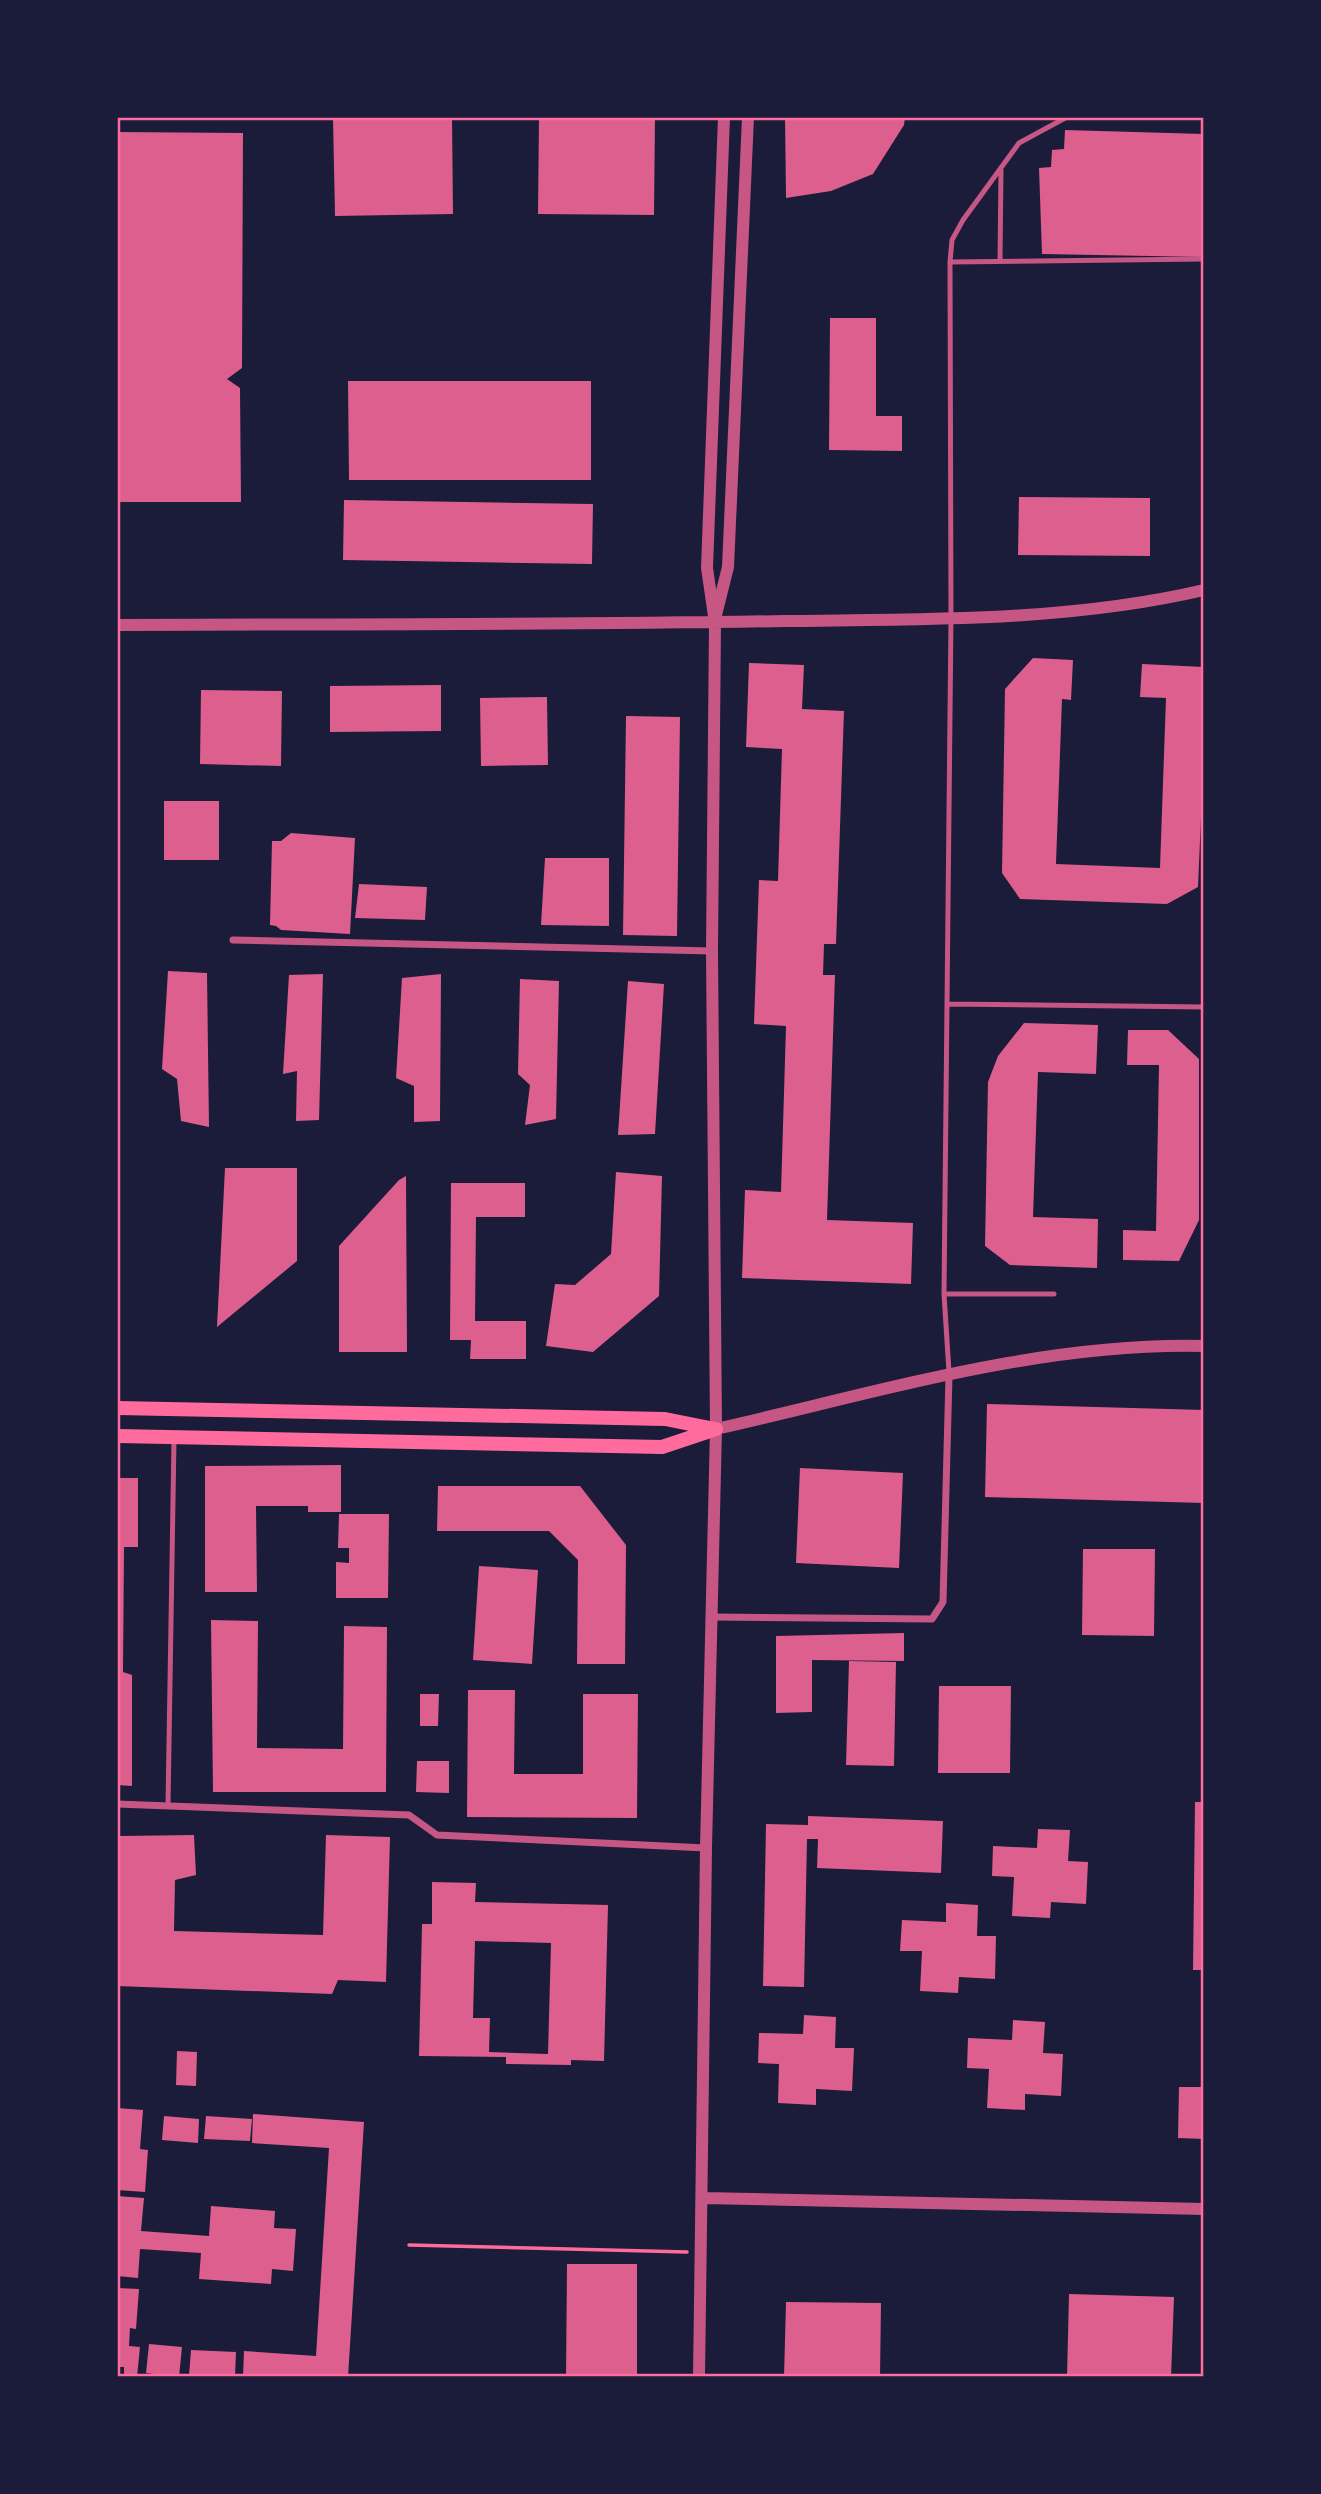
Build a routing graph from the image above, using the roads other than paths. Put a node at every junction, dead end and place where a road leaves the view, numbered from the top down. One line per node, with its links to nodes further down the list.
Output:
1 (724, 117): 10 (street)
2 (748, 117): 10 (street)
3 (1067, 117): 4 (lane)
4 (1001, 167): 6 (lane); 7 (lane)
5 (1204, 259): 6 (lane)
6 (1000, 261): 7 (lane)
7 (950, 262): 9 (lane)
8 (1204, 590): 9 (street)
9 (951, 618): 10 (street); 14 (lane)
10 (715, 622): 11 (street); 13 (street)
11 (117, 625)
12 (233, 940): 13 (street)
13 (712, 951): 21 (street)
14 (947, 1004): 15 (lane); 17 (lane)
15 (1204, 1006)
16 (1054, 1293): 17 (lane)
17 (944, 1294): 19 (lane)
18 (1204, 1346): 19 (street)
19 (949, 1376): 21 (street); 24 (street)
20 (117, 1408): 21 (main road)
21 (716, 1429): 23 (main road); 24 (street)
22 (117, 1436): 23 (main road)
23 (174, 1437): 26 (lane)
24 (713, 1616): 27 (street)
25 (117, 1804): 26 (street)
26 (168, 1805): 27 (street)
27 (706, 1848): 28 (street)
28 (703, 2198): 29 (street); 30 (street)
29 (1204, 2209)
30 (699, 2377)

